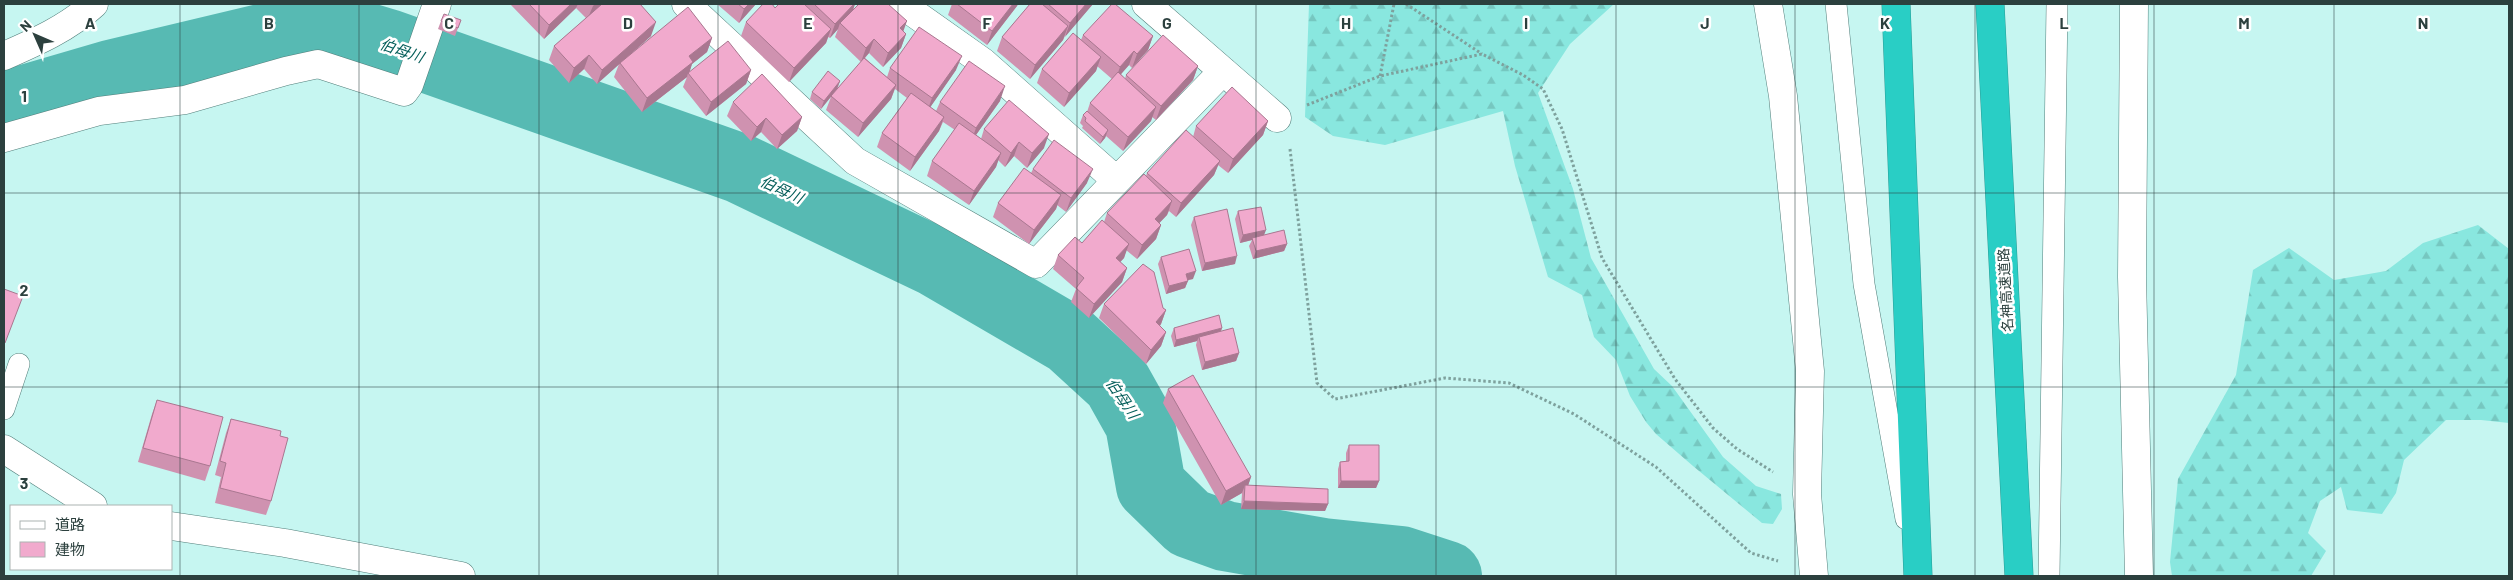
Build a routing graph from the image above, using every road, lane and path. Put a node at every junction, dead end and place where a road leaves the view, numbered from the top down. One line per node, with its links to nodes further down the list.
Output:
1 (94, 4): 15 (street)
2 (686, 4): 20 (street)
3 (901, 4): 20 (street)
4 (1146, 4): 16 (street)
5 (1394, 4): 17 (path)
6 (1406, 4): 14 (path)
7 (1768, 4): 24 (street)
8 (1836, 4): 29 (lane)
9 (1896, 4): 29 (highway)
10 (1990, 4): 30 (highway, 名神高速道路)
11 (2057, 4): 31 (lane)
12 (2134, 4): 32 (street)
13 (433, 16): 19 (street)
14 (1482, 54): 17 (path); 24 (path)
15 (4, 56)
16 (1222, 71): 18 (street); 20 (street)
17 (1380, 76): 18 (path)
18 (1277, 118): 27 (path)
19 (4, 138)
20 (1116, 180)
21 (19, 364): 22 (lane)
22 (4, 409)
23 (4, 449): 25 (street)
24 (1807, 494): 27 (street)
25 (91, 505)
26 (172, 526): 28 (street)
27 (1814, 574)
28 (461, 576)
29 (1917, 576)
30 (2019, 576)
31 (2049, 576)
32 (2139, 576)

